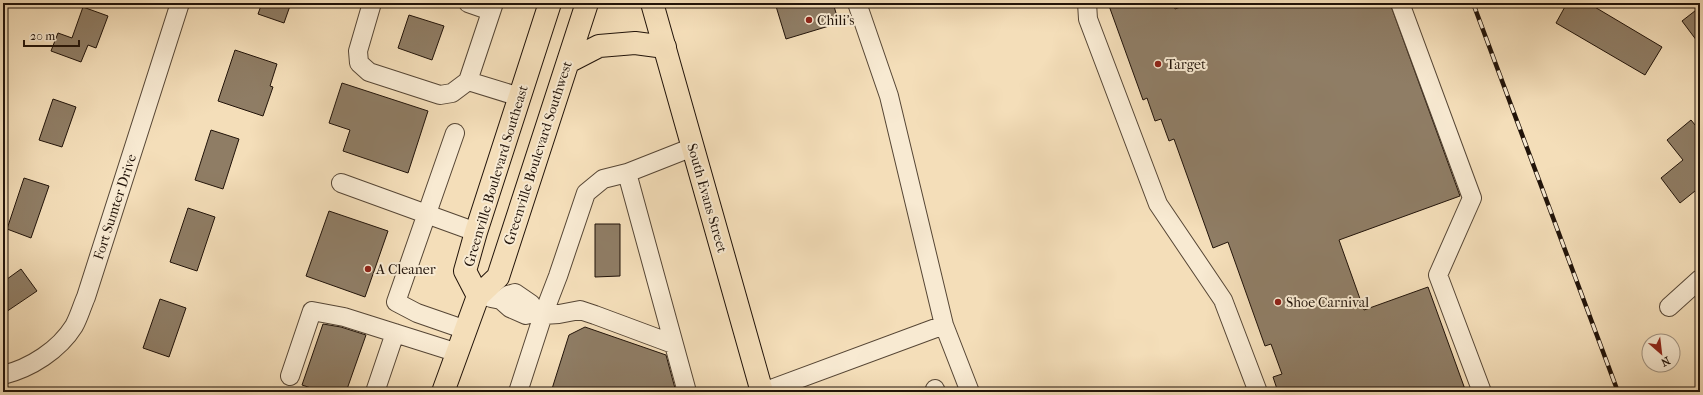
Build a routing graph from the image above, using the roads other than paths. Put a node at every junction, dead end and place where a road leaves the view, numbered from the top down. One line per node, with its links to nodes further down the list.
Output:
1 (180, 3): 30 (street, Fort Sumter Drive)
2 (372, 3): 13 (street)
3 (468, 3): 10 (street)
4 (550, 3): 14 (main road, Greenville Boulevard Southeast)
5 (587, 3): 12 (main road, Greenville Boulevard Southwest)
6 (652, 3): 11 (main road, South Evans Street)
7 (857, 3): 25 (street)
8 (1087, 3): 38 (street)
9 (1400, 3): 39 (street)
10 (492, 7): 13 (street)
11 (665, 48): 12 (main road); 16 (main road, South Evans Street)
12 (568, 62): 22 (main road, Greenville Boulevard Southwest)
13 (468, 81): 14 (street)
14 (520, 97): 20 (main road, Greenville Boulevard Southeast)
15 (455, 133): 19 (street)
16 (693, 147): 17 (street); 36 (main road, South Evans Street)
17 (627, 173): 24 (street); 28 (street)
18 (341, 182): 19 (street)
19 (427, 213): 20 (street); 26 (street)
20 (476, 232): 22 (main road, Greenville Boulevard Southeast)
21 (1700, 279): 23 (street)
22 (478, 296): 24 (street); 26 (main road)
23 (1668, 307)
24 (539, 314): 28 (street); 34 (street)
25 (944, 325): 36 (street); 37 (street)
26 (466, 330): 29 (main road)
27 (395, 333): 29 (street); 31 (street); 32 (street)
28 (673, 344): 35 (street)
29 (458, 353): 33 (main road)
30 (3, 374)
31 (290, 376)
32 (375, 392)
33 (443, 392)
34 (518, 392)
35 (687, 392)
36 (762, 392)
37 (970, 392)
38 (1258, 392)
39 (1482, 392)

